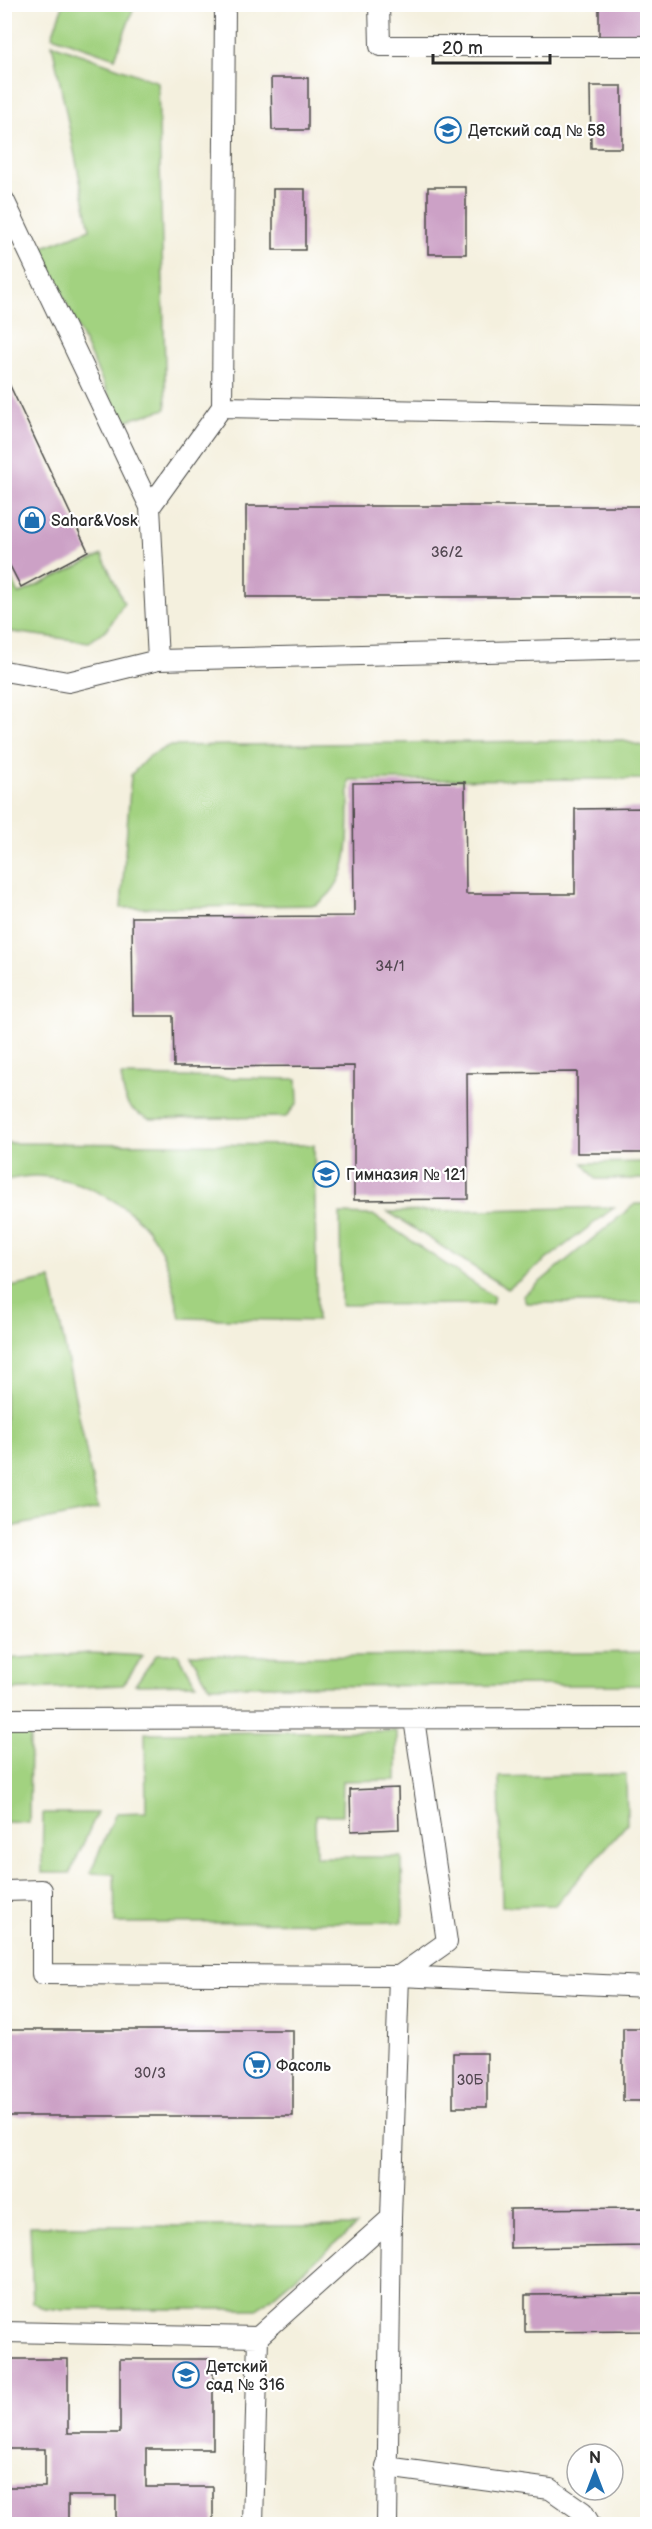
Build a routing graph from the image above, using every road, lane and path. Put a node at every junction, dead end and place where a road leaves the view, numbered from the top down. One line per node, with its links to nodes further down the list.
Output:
1 (225, 4): 5 (lane)
2 (380, 4): 3 (lane)
3 (648, 46)
4 (4, 200): 7 (lane)
5 (222, 407): 6 (lane); 7 (lane)
6 (648, 415)
7 (150, 507): 9 (lane)
8 (648, 648): 9 (lane)
9 (158, 660): 10 (lane)
10 (4, 671)
11 (648, 1718): 13 (lane)
12 (4, 1719): 13 (lane)
13 (414, 1719): 15 (lane)
14 (4, 1891): 15 (lane)
15 (399, 1976): 16 (lane); 17 (lane)
16 (648, 1986)
17 (391, 2218): 19 (lane); 20 (lane)
18 (4, 2332): 19 (lane)
19 (258, 2337): 21 (lane)
20 (386, 2467): 22 (lane); 23 (lane)
21 (253, 2524)
22 (387, 2524)
23 (590, 2524)

